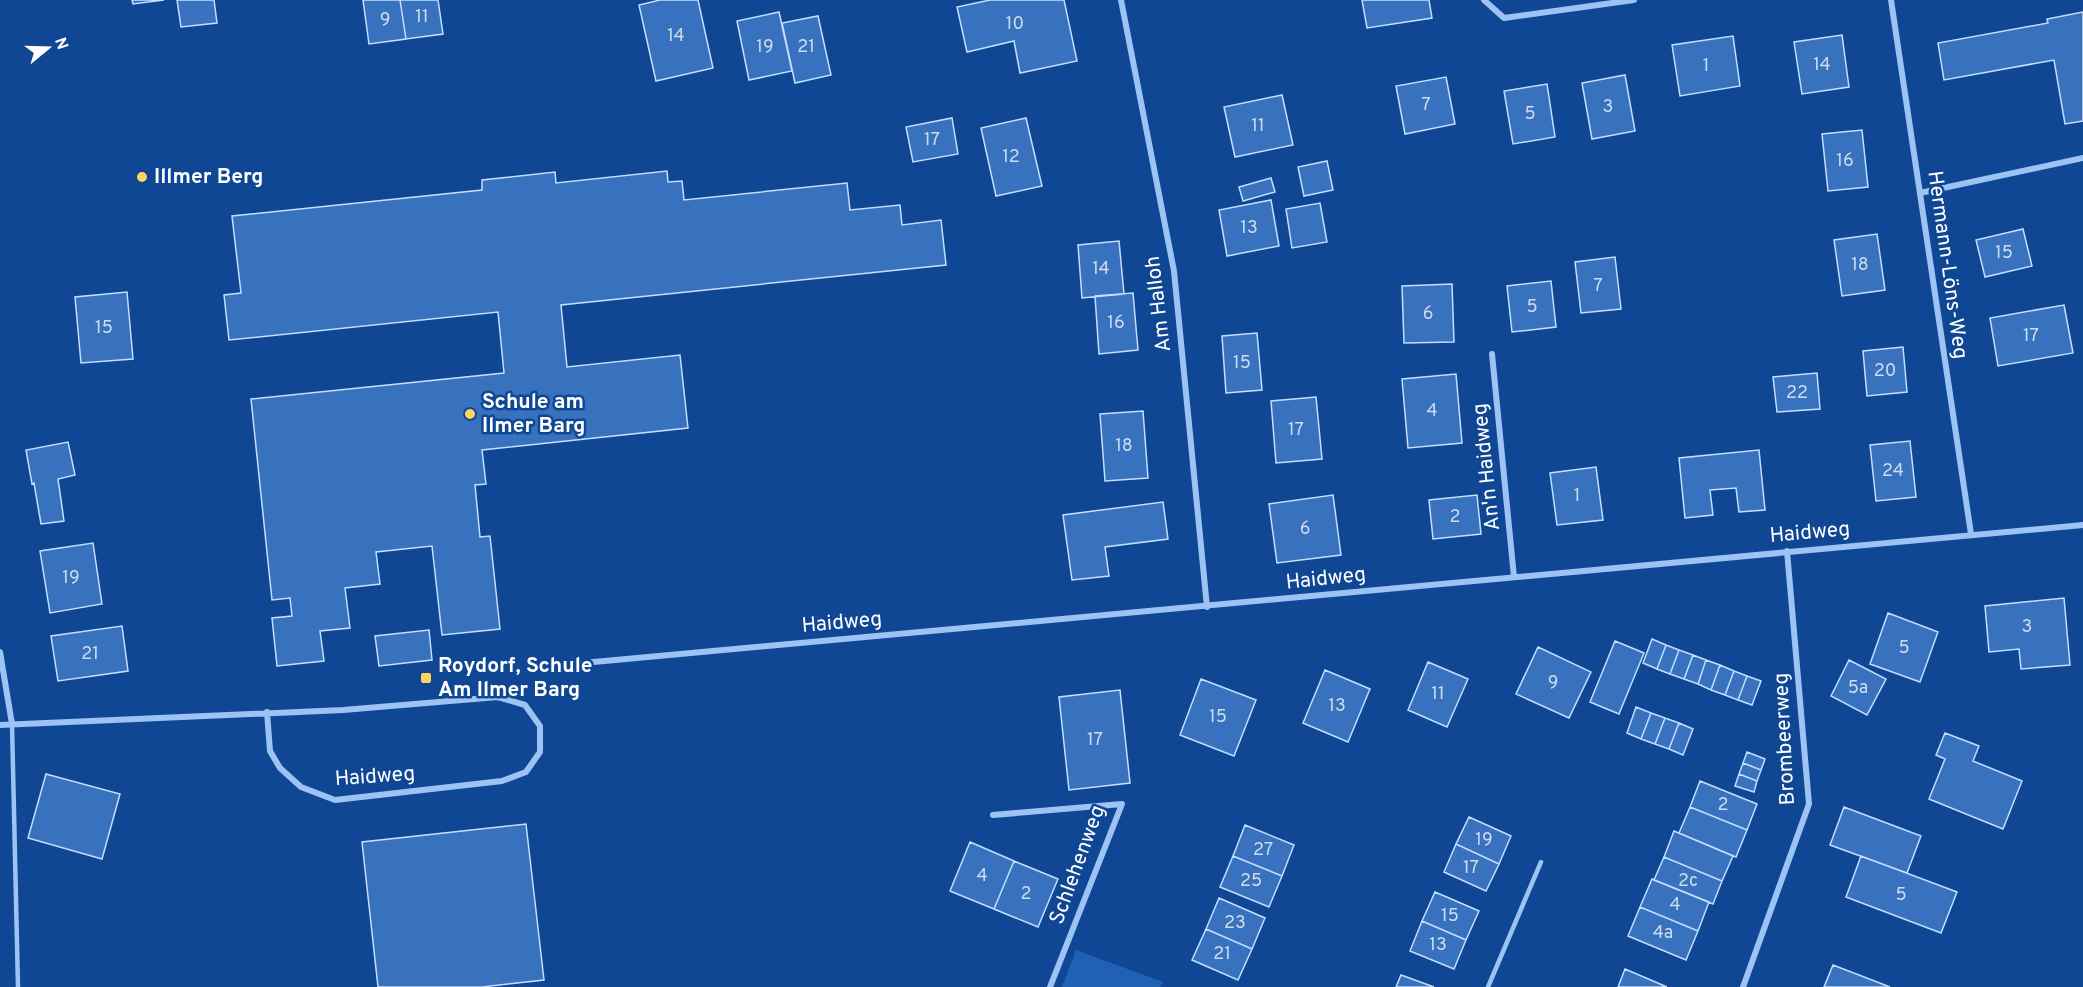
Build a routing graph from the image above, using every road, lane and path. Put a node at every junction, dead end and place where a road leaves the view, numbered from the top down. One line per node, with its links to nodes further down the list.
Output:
1 (1121, 0): 12 (street, Am Halloh)
2 (1484, 0): 3 (street)
3 (1634, 0)
4 (1891, 0): 6 (street, Hermann-Löns-Weg)
5 (2083, 158): 6 (street)
6 (1920, 193): 9 (street, Hermann-Löns-Weg)
7 (1492, 354): 11 (street, An'n Haidweg)
8 (2083, 525): 9 (street, Haidweg)
9 (1971, 534): 10 (street, Haidweg)
10 (1787, 551): 11 (street, Haidweg); 23 (street, Brombeerweg)
11 (1514, 577): 12 (street, Haidweg)
12 (1207, 607): 14 (street, Haidweg)
13 (0, 652): 16 (street)
14 (572, 664)
15 (267, 712): 15 (street, Haidweg); 16 (street, Haidweg)
16 (12, 724): 17 (street, Haidweg); 20 (lane)
17 (0, 725)
18 (993, 815): 21 (street, Schlehenweg)
19 (1540, 862): 22 (lane)
20 (18, 987)
21 (1050, 987)
22 (1488, 987)
23 (1743, 987)

